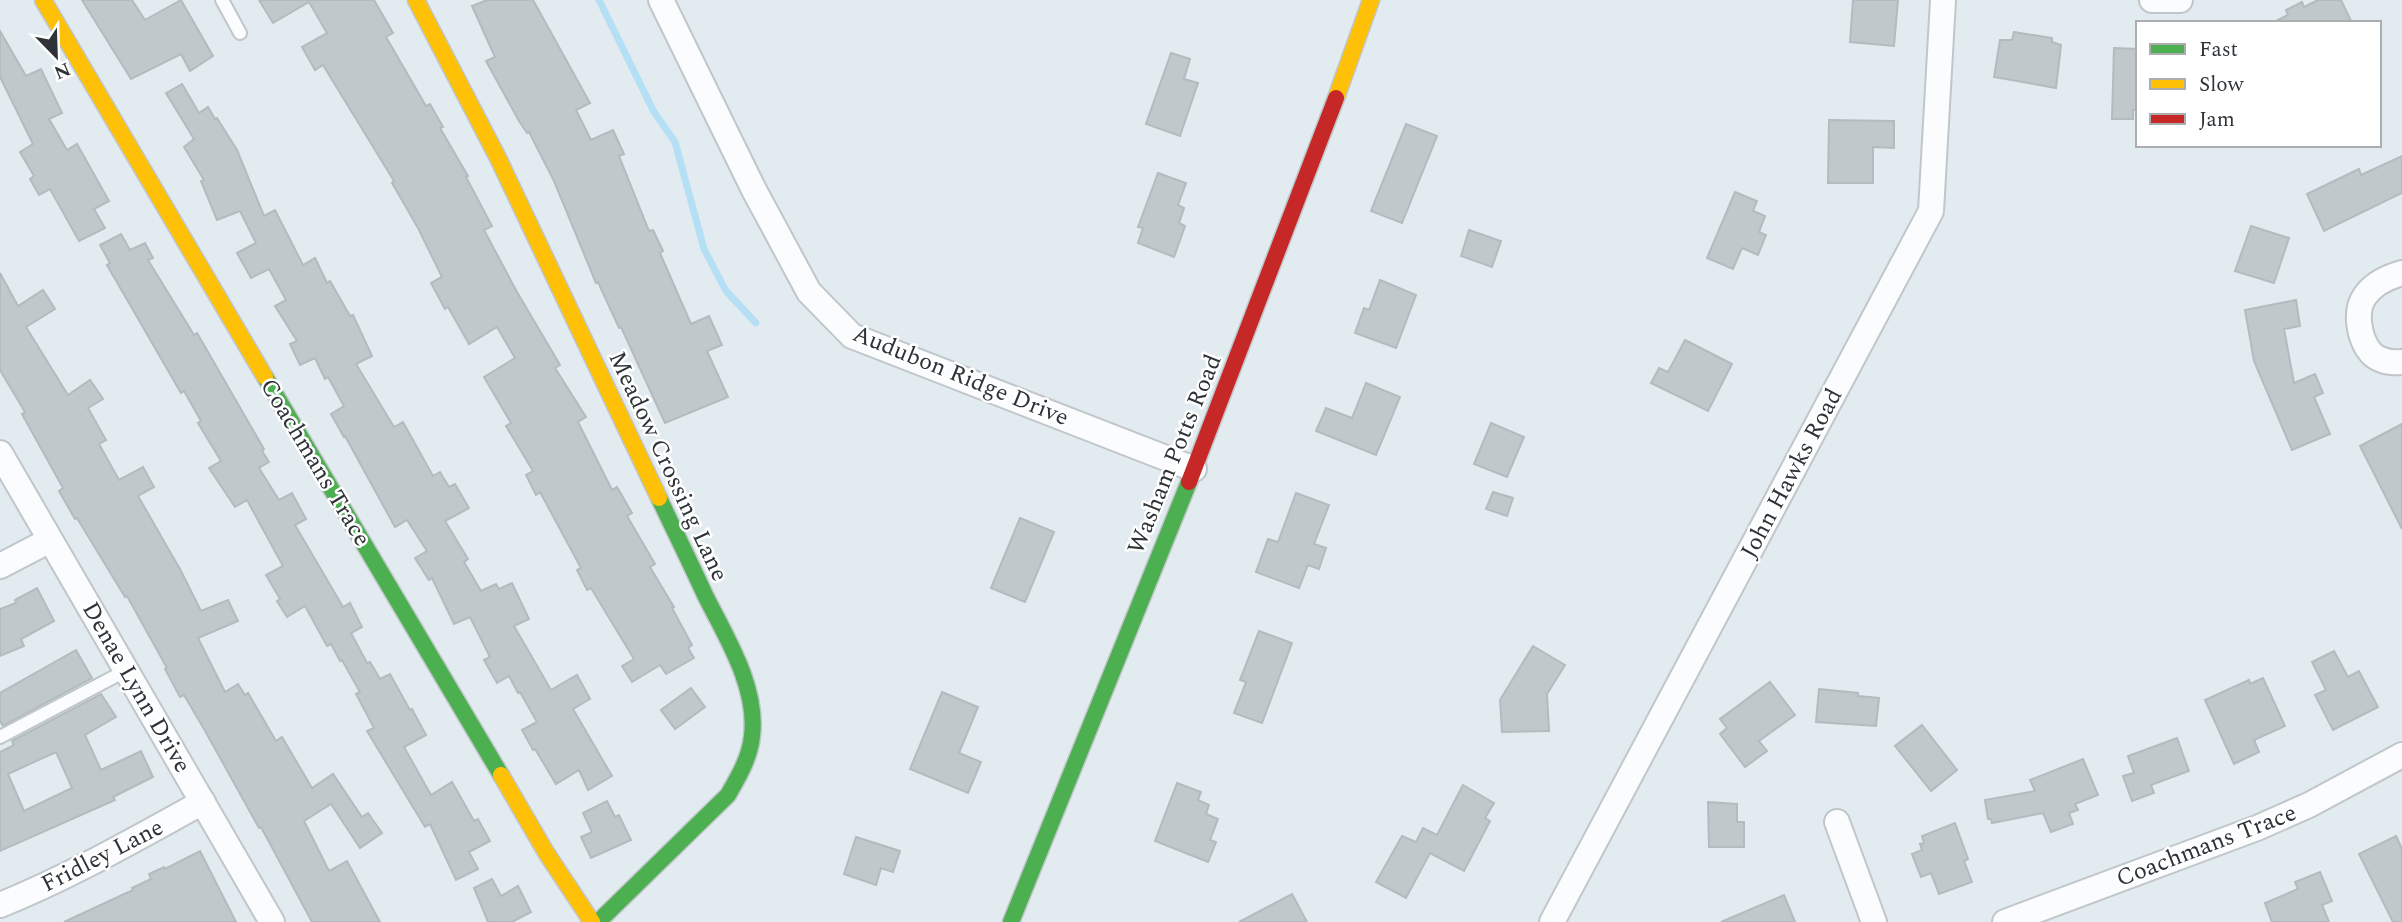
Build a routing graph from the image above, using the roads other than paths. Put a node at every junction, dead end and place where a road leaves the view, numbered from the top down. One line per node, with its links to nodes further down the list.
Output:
1 (43, 0): 23 (street, Coachmans Trace)
2 (222, 0): 9 (lane)
3 (661, 0): 13 (street, Audubon Ridge Drive)
4 (1371, 0): 13 (street, Washam Potts Road)
5 (1943, 0): 26 (street, John Hawks Road)
6 (2152, 0): 7 (street)
7 (2180, 0)
8 (418, 1): 24 (street, Meadow Crossing Lane)
9 (240, 33)
10 (2402, 274): 11 (street)
11 (2402, 362)
12 (0, 453): 14 (street, Denae Lynn Drive)
13 (1194, 469): 25 (street, Washam Potts Road)
14 (50, 540): 15 (street); 16 (street, Denae Lynn Drive)
15 (0, 566)
16 (127, 670): 17 (lane); 19 (street, Denae Lynn Drive)
17 (0, 737)
18 (2402, 755): 28 (street, Coachmans Trace)
19 (203, 802): 21 (street, Fridley Lane); 22 (street, Denae Lynn Drive)
20 (1837, 822): 27 (street)
21 (0, 905)
22 (272, 922)
23 (592, 922)
24 (598, 922)
25 (1011, 922)
26 (1552, 922)
27 (1874, 922)
28 (2005, 922)

